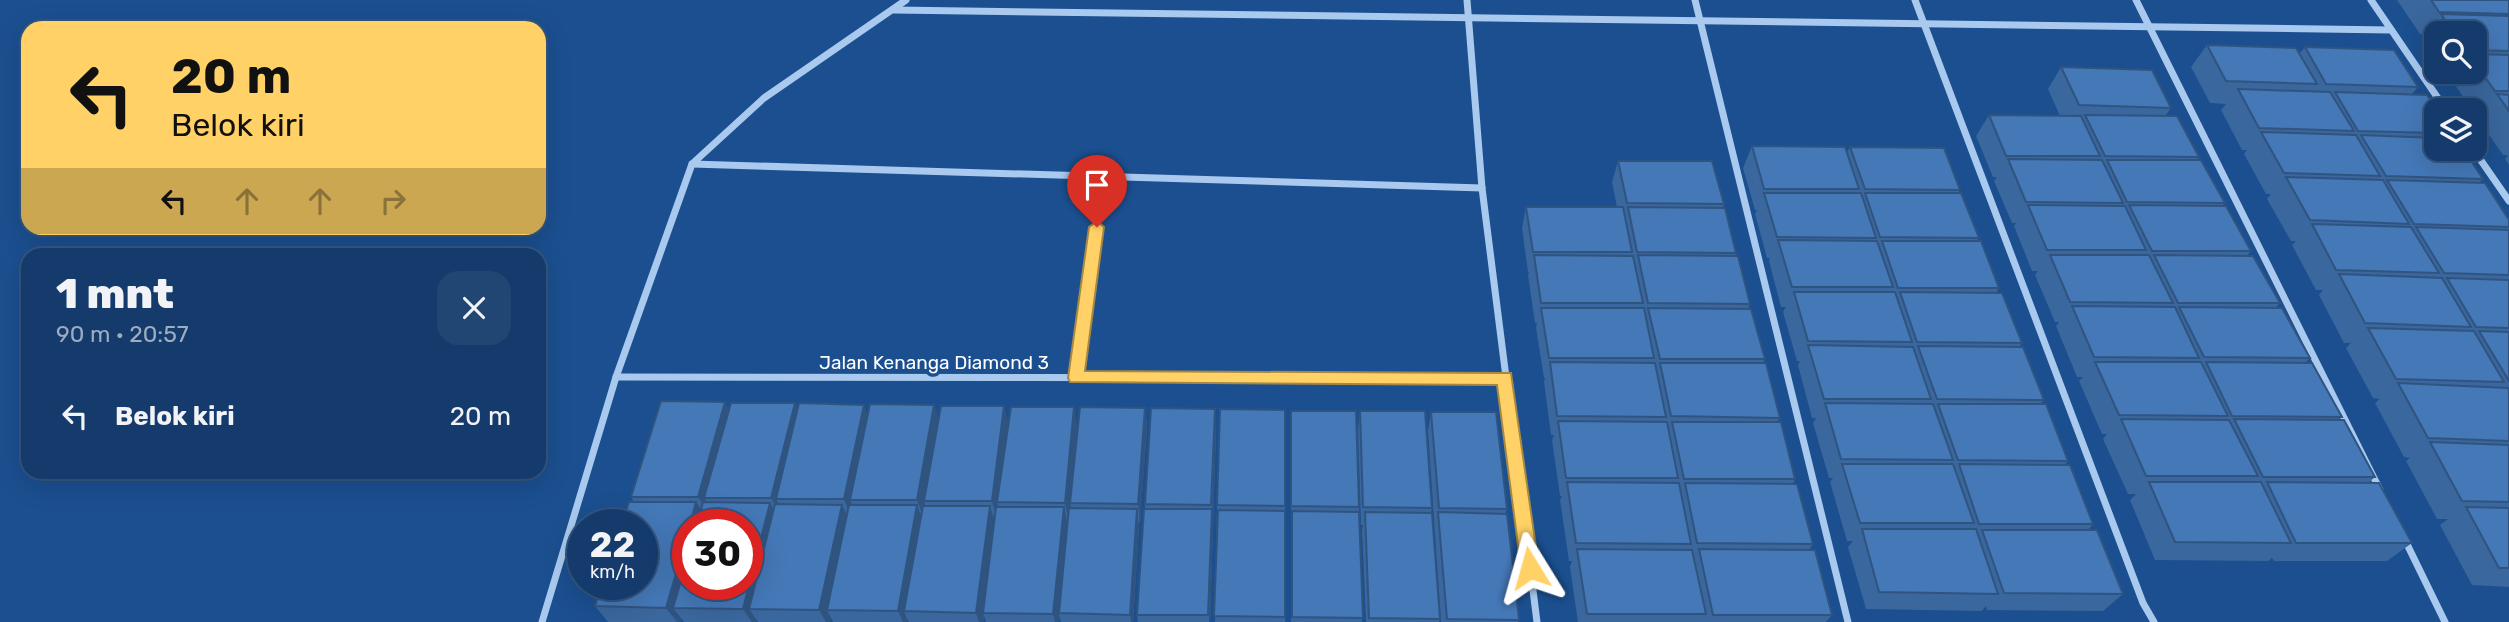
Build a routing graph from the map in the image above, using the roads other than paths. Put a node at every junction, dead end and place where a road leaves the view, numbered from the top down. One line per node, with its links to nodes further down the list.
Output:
1 (906, 0): 7 (street)
2 (1466, 0): 8 (street)
3 (1695, 0): 9 (street)
4 (1915, 0): 10 (street)
5 (2137, 0): 11 (street)
6 (2371, 0): 12 (street)
7 (894, 10): 8 (street); 15 (street)
8 (1469, 18): 9 (street); 17 (street)
9 (1701, 21): 10 (street); 26 (street)
10 (1924, 24): 11 (street); 27 (street)
11 (2151, 27): 12 (street); 22 (street)
12 (2391, 30): 13 (street)
13 (2438, 98)
14 (2481, 161): 18 (street)
15 (692, 164): 16 (street); 19 (street)
16 (1103, 177): 17 (street); 20 (street)
17 (1482, 188): 21 (street)
18 (2509, 201)
19 (616, 377): 20 (street, Jalan Kenanga Diamond 3); 24 (street)
20 (1076, 378): 21 (street, Jalan Kenanga Diamond 3)
21 (1505, 378): 25 (street)
22 (2384, 498)
23 (2403, 535): 28 (street)
24 (542, 622)
25 (1537, 622)
26 (1848, 622)
27 (2154, 622)
28 (2445, 622)

